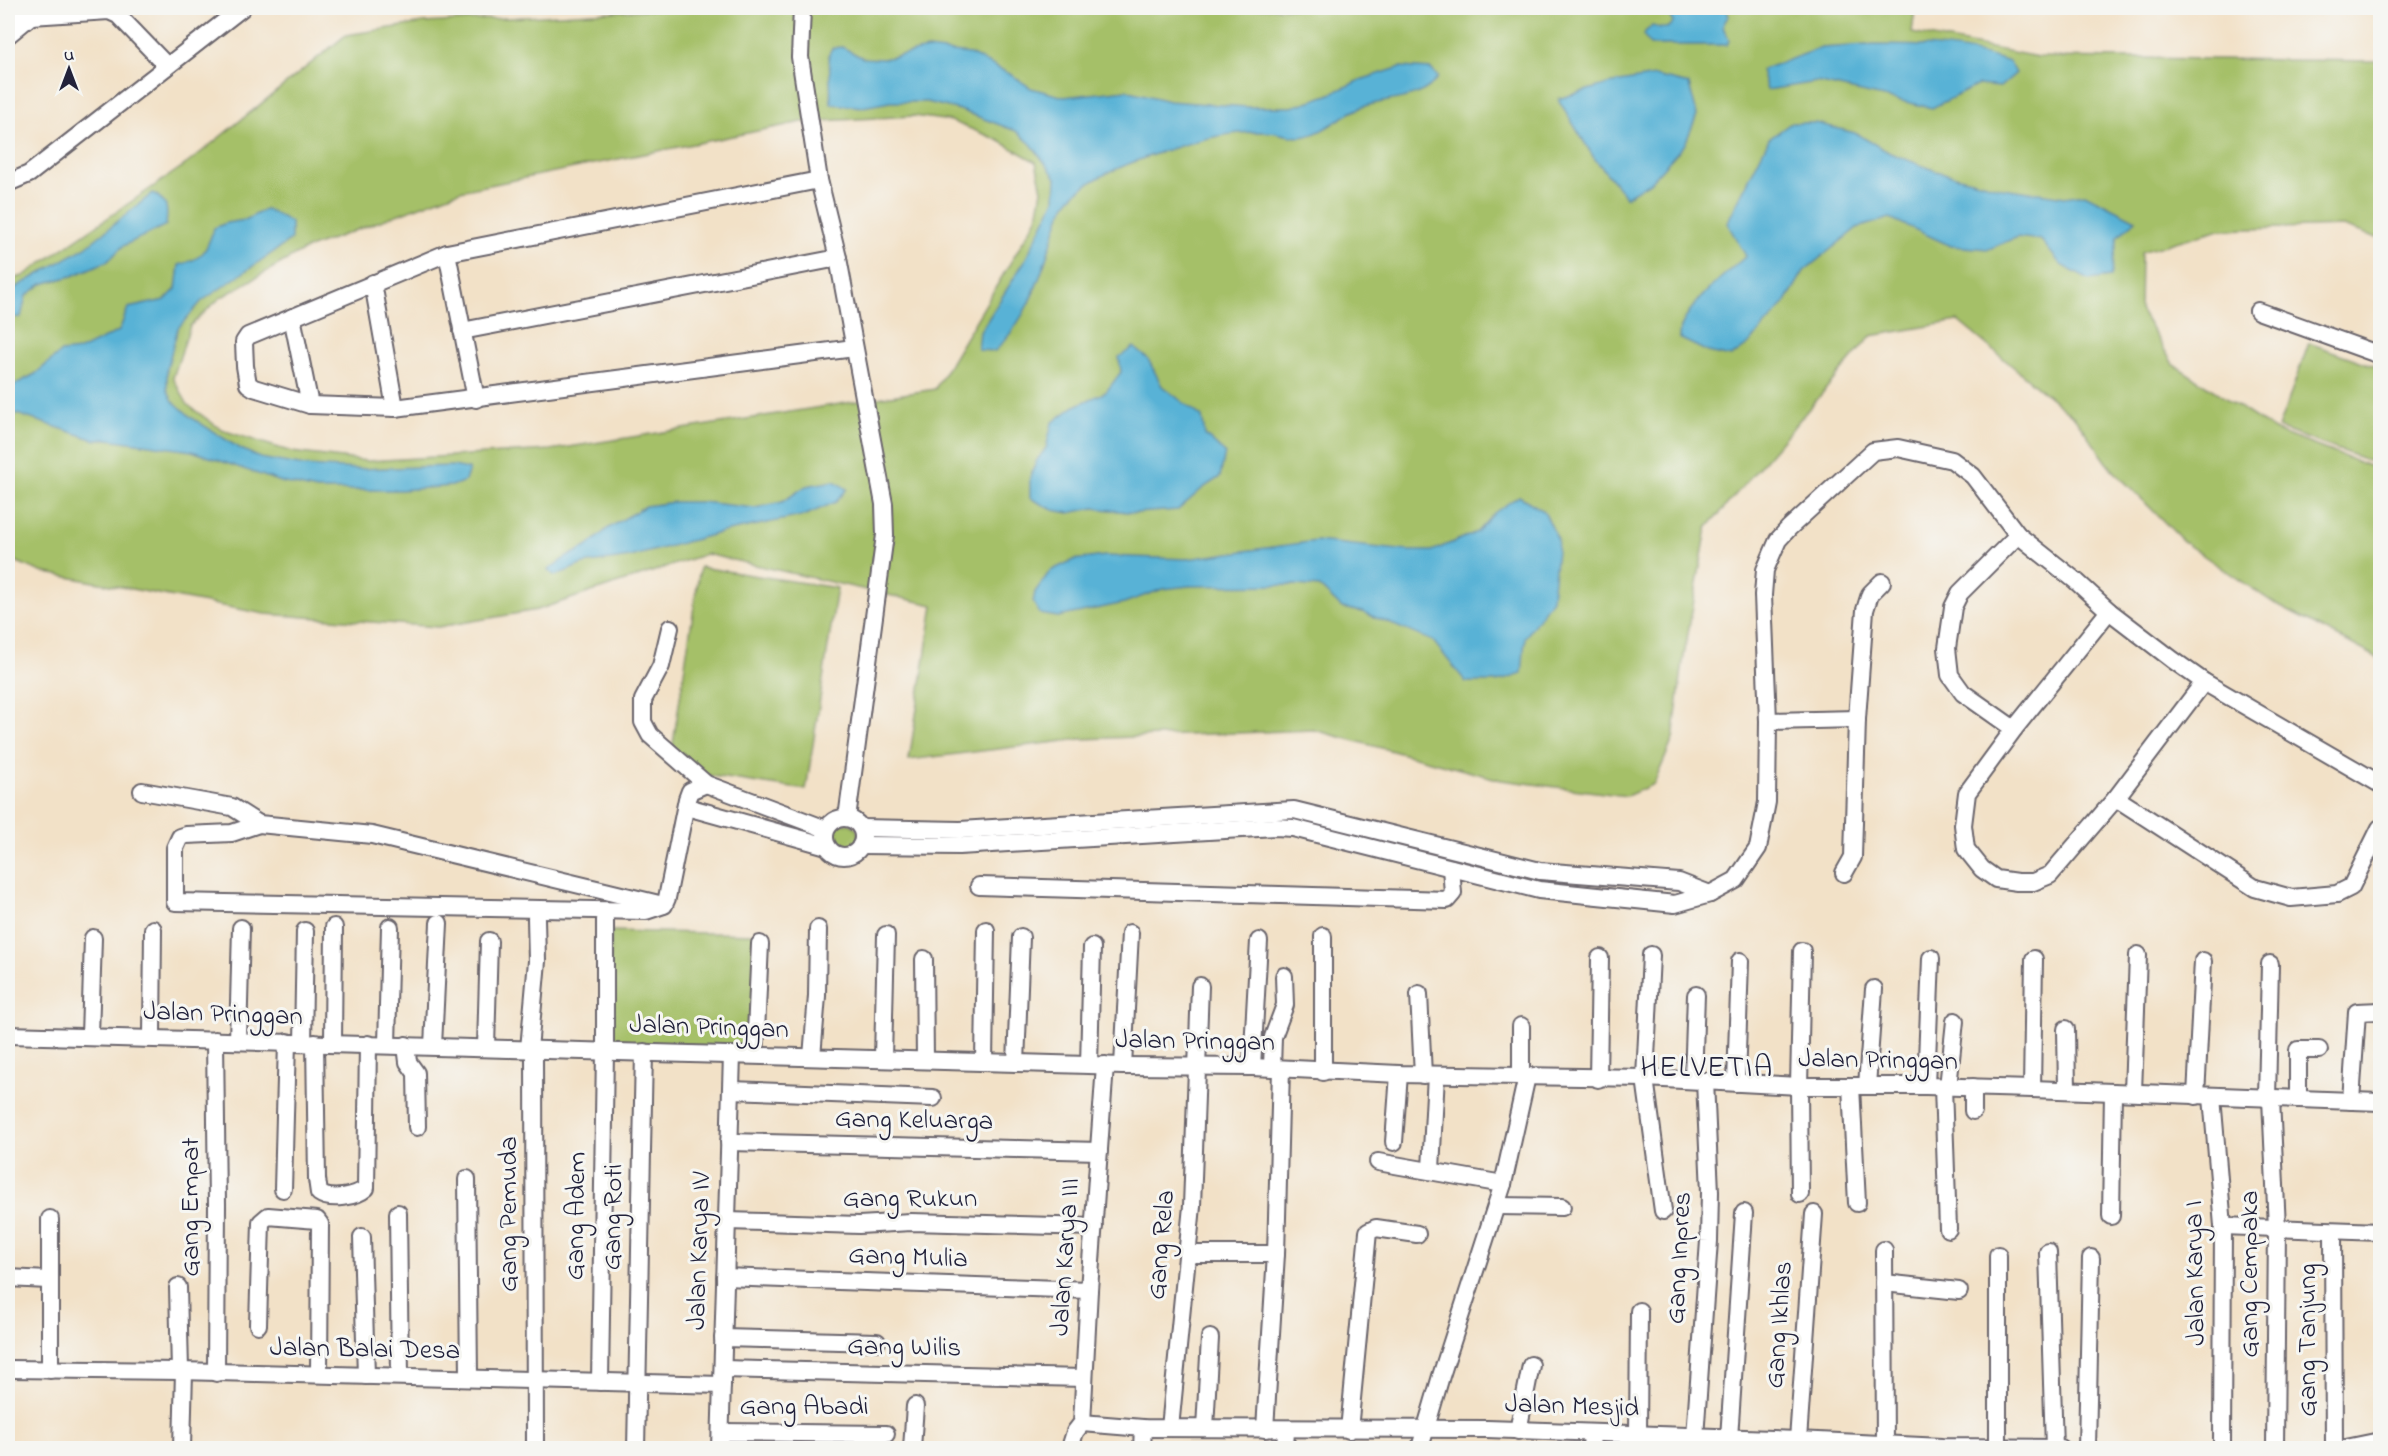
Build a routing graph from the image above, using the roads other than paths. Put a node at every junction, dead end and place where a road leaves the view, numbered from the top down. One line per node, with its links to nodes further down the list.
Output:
1 (242, 8): 6 (street)
2 (802, 8): 7 (street)
3 (8, 15): 4 (street)
4 (31, 16): 5 (street); 6 (street)
5 (8, 35)
6 (166, 66): 8 (street)
7 (819, 180): 9 (street); 10 (street)
8 (8, 183)
9 (447, 253): 11 (street); 14 (street)
10 (838, 258): 14 (street); 15 (street)
11 (373, 283): 13 (street); 19 (street)
12 (2258, 311): 16 (street)
13 (292, 317): 18 (street); 18 (street)
14 (462, 331): 17 (street)
15 (855, 348): 17 (street); 33 (street)
16 (2380, 355)
17 (476, 399): 19 (street)
18 (310, 405): 19 (street)
19 (395, 408)
20 (2018, 534): 22 (street); 26 (street); 27 (street)
21 (1882, 582): 25 (street)
22 (2109, 611): 24 (street); 27 (street)
23 (670, 628): 28 (street)
24 (2204, 682): 29 (street); 31 (street)
25 (1857, 719): 26 (street); 42 (street)
26 (1768, 721): 44 (street)
27 (2014, 729): 31 (street)
28 (706, 784): 32 (street); 38 (street)
29 (2380, 784)
30 (142, 791): 34 (street)
31 (2116, 798): 36 (street)
32 (687, 807): 38 (street); 45 (street)
33 (854, 823): 35 (street); 38 (street); 39 (street)
34 (258, 824): 45 (street); 45 (street)
35 (1123, 828): 37 (street); 39 (street); 40 (street)
36 (2380, 828)
37 (1391, 836): 40 (street); 44 (street)
38 (826, 838): 39 (street)
39 (861, 845)
40 (1384, 852): 41 (street)
41 (1451, 868): 43 (street); 44 (street)
42 (1844, 873)
43 (979, 886)
44 (1710, 894)
45 (664, 905)
46 (536, 918): 97 (street, Gang Pemuda)
47 (605, 920): 99 (street, Gang Adem)
48 (440, 923): 95 (street)
49 (334, 927): 91 (street)
50 (390, 927): 93 (street)
51 (241, 928): 89 (street)
52 (818, 928): 103 (street)
53 (153, 929): 87 (street)
54 (986, 930): 106 (street)
55 (305, 931): 90 (street)
56 (1130, 933): 109 (street)
57 (886, 936): 104 (street)
58 (1323, 936): 113 (street)
59 (1021, 937): 107 (street)
60 (93, 938): 86 (street)
61 (489, 941): 96 (street)
62 (1259, 941): 111 (street)
63 (760, 944): 102 (street)
64 (1092, 946): 108 (street, Jalan Karya III)
65 (1802, 951): 121 (street)
66 (895, 952): 104 (street)
67 (1651, 955): 117 (street)
68 (2138, 955): 130 (street)
69 (1600, 958): 118 (street)
70 (1931, 958): 123 (street)
71 (924, 959): 105 (street)
72 (2034, 959): 126 (street)
73 (1740, 961): 120 (street)
74 (2203, 961): 131 (street, Jalan Karya I)
75 (2270, 964): 133 (street, Gang Cempaka)
76 (1284, 976): 112 (street)
77 (1200, 986): 110 (street, Gang Rela)
78 (1874, 989): 122 (street)
79 (1419, 994): 115 (street)
80 (1696, 995): 119 (street, Gang Inpres)
81 (2380, 1011): 135 (street)
82 (1955, 1021): 124 (street)
83 (1521, 1026): 116 (street)
84 (2066, 1029): 128 (street)
85 (8, 1035): 86 (street, Jalan Pringgan)
86 (90, 1036): 87 (street, Jalan Pringgan)
87 (152, 1038): 88 (street, Jalan Pringgan)
88 (215, 1041): 89 (street, Jalan Pringgan); 188 (street, Gang Empat)
89 (238, 1041): 90 (street, Jalan Pringgan)
90 (301, 1043): 91 (street, Jalan Pringgan); 92 (street); 146 (street)
91 (333, 1043): 92 (street, Jalan Pringgan)
92 (368, 1044): 93 (street, Jalan Pringgan)
93 (387, 1045): 94 (street, Jalan Pringgan)
94 (406, 1045): 95 (street, Jalan Pringgan); 138 (street)
95 (433, 1046): 96 (street, Jalan Pringgan)
96 (486, 1047): 97 (street, Jalan Pringgan)
97 (532, 1049): 99 (street, Jalan Pringgan); 195 (street, Gang Pemuda)
98 (2319, 1050): 134 (street)
99 (606, 1051): 100 (street, Jalan Pringgan); 196 (street, Gang Adem)
100 (644, 1052): 101 (street, Jalan Pringgan); 197 (street, Gang Roti)
101 (732, 1054): 102 (street, Jalan Pringgan); 127 (street, Jalan Karya IV)
102 (755, 1055): 103 (street, Jalan Pringgan)
103 (812, 1057): 104 (street, Jalan Pringgan)
104 (889, 1058): 105 (street, Jalan Pringgan)
105 (925, 1059): 106 (street, Jalan Pringgan)
106 (984, 1062): 107 (street, Jalan Pringgan)
107 (1016, 1063): 108 (street, Jalan Pringgan)
108 (1097, 1065): 109 (street, Jalan Pringgan); 141 (street, Jalan Karya III)
109 (1123, 1066): 110 (street, Jalan Pringgan)
110 (1196, 1067): 111 (street, Jalan Pringgan); 168 (street, Gang Rela)
111 (1252, 1067): 112 (street, Jalan Pringgan)
112 (1276, 1068): 113 (street, Jalan Pringgan); 169 (street)
113 (1323, 1072): 114 (street, Jalan Pringgan)
114 (1399, 1074): 115 (street, Jalan Pringgan); 140 (street)
115 (1429, 1075): 116 (street, Jalan Pringgan); 143 (street)
116 (1524, 1076): 118 (street, Jalan Pringgan); 145 (street)
117 (1645, 1078): 118 (street, Jalan Pringgan); 119 (street, Jalan Pringgan); 151 (street)
118 (1598, 1079)
119 (1699, 1081): 120 (street, Jalan Pringgan); 209 (street, Gang Inpres)
120 (1736, 1083): 121 (street, Jalan Pringgan)
121 (1799, 1086): 122 (street, Jalan Pringgan); 147 (street)
122 (1859, 1086): 123 (street, Jalan Pringgan); 148 (street)
123 (1926, 1086): 124 (street, Jalan Pringgan)
124 (1945, 1087): 125 (street, Jalan Pringgan); 161 (street)
125 (1973, 1088): 126 (street, Jalan Pringgan); 137 (street)
126 (2032, 1089): 128 (street, Jalan Pringgan)
127 (730, 1090): 132 (street); 139 (street, Jalan Karya IV)
128 (2067, 1090): 129 (street, Jalan Pringgan)
129 (2113, 1092): 130 (street, Jalan Pringgan); 155 (street)
130 (2133, 1092): 131 (street, Jalan Pringgan)
131 (2204, 1097): 133 (street, Jalan Pringgan); 158 (street, Jalan Karya I)
132 (933, 1098)
133 (2269, 1099): 134 (street, Jalan Pringgan); 160 (street, Gang Cempaka)
134 (2298, 1100): 135 (street, Jalan Pringgan)
135 (2351, 1101): 136 (street, Jalan Pringgan)
136 (2380, 1102)
137 (1973, 1110)
138 (417, 1127)
139 (729, 1142): 141 (street, Gang Keluarga); 157 (street, Jalan Karya IV)
140 (1394, 1142)
141 (1099, 1151): 159 (street, Jalan Karya III)
142 (1378, 1162): 143 (street)
143 (1431, 1169): 145 (street)
144 (467, 1179): 192 (street)
145 (1503, 1184): 149 (street)
146 (283, 1189)
147 (1800, 1194)
148 (1857, 1203)
149 (1496, 1206): 150 (street); 203 (street)
150 (1562, 1207)
151 (1663, 1211)
152 (1744, 1212): 210 (street)
153 (398, 1213): 191 (street)
154 (1814, 1214): 212 (street, Gang Ikhlas)
155 (2111, 1216)
156 (50, 1219): 174 (street)
157 (727, 1221): 159 (street, Gang Rukun); 172 (street, Jalan Karya IV)
158 (2223, 1226): 160 (street); 231 (street, Jalan Karya I)
159 (1094, 1227): 177 (street, Jalan Karya III)
160 (2277, 1228): 162 (street); 232 (street, Gang Cempaka)
161 (1948, 1229)
162 (2333, 1231): 163 (street); 233 (street, Gang Tanjung)
163 (2380, 1232)
164 (1417, 1234): 206 (street)
165 (362, 1237): 190 (street)
166 (1884, 1250): 175 (street)
167 (2048, 1252): 220 (street)
168 (1187, 1254): 169 (street); 201 (street, Gang Rela)
169 (1276, 1254): 204 (street)
170 (1998, 1255): 217 (street)
171 (2091, 1258): 230 (street)
172 (725, 1277): 177 (street, Gang Mulia); 181 (street, Jalan Karya IV)
173 (8, 1278): 174 (street)
174 (48, 1280): 186 (street)
175 (1884, 1283): 178 (street); 216 (street)
176 (178, 1287): 187 (street)
177 (1089, 1290): 194 (street, Jalan Karya III)
178 (1959, 1291)
179 (1640, 1311): 211 (street)
180 (258, 1325): 189 (street)
181 (723, 1338): 183 (street); 193 (street, Jalan Karya IV)
182 (1210, 1338): 202 (street)
183 (877, 1342)
184 (1531, 1365): 207 (street)
185 (8, 1369): 186 (street, Jalan Balai Desa)
186 (50, 1370): 187 (street, Jalan Balai Desa)
187 (182, 1371): 188 (street, Jalan Balai Desa); 221 (street)
188 (216, 1372): 189 (street, Jalan Balai Desa)
189 (319, 1374): 190 (street, Jalan Balai Desa)
190 (366, 1376): 191 (street, Jalan Balai Desa)
191 (400, 1376): 192 (street, Jalan Balai Desa)
192 (469, 1377): 195 (street, Jalan Balai Desa)
193 (722, 1377): 194 (street, Gang Wilis); 197 (street, Jalan Balai Desa); 213 (street, Jalan Karya IV)
194 (1084, 1378): 199 (street, Jalan Karya III)
195 (536, 1379): 196 (street, Jalan Balai Desa); 222 (street, Gang Pemuda)
196 (600, 1382): 197 (street, Jalan Balai Desa)
197 (637, 1383): 223 (street, Gang Roti)
198 (915, 1406): 224 (street)
199 (1082, 1423): 200 (street, Jalan Mesjid); 225 (street, Jalan Karya III)
200 (1143, 1428): 201 (street, Jalan Mesjid); 226 (street)
201 (1170, 1428): 202 (street, Jalan Mesjid)
202 (1205, 1428): 204 (street, Jalan Mesjid)
203 (1425, 1428): 206 (street, Jalan Mesjid); 207 (street, Jalan Mesjid); 228 (street)
204 (1265, 1429): 205 (street, Jalan Mesjid)
205 (1286, 1430): 206 (street, Jalan Mesjid); 227 (street)
206 (1349, 1430)
207 (1518, 1431): 214 (street, Jalan Mesjid)
208 (886, 1434): 213 (street, Gang Abadi)
209 (1695, 1437): 210 (street, Jalan Mesjid); 211 (street, Jalan Mesjid)
210 (1729, 1438): 212 (street, Jalan Mesjid)
211 (1648, 1440): 214 (street, Jalan Mesjid)
212 (1798, 1440): 216 (street, Jalan Mesjid)
213 (721, 1441)
214 (1591, 1441)
215 (2380, 1441): 234 (street)
216 (1886, 1445): 218 (street, Jalan Mesjid)
217 (1998, 1446): 218 (street, Jalan Mesjid); 219 (street, Jalan Mesjid)
218 (1942, 1448)
219 (2024, 1448): 220 (street, Jalan Mesjid)
220 (2054, 1448): 229 (street, Jalan Mesjid)
221 (182, 1449)
222 (535, 1449)
223 (636, 1449)
224 (912, 1449)
225 (1070, 1449)
226 (1142, 1449)
227 (1285, 1449)
228 (1420, 1449)
229 (2061, 1449)
230 (2088, 1449)
231 (2222, 1449)
232 (2275, 1449)
233 (2334, 1449)
234 (2346, 1449)

